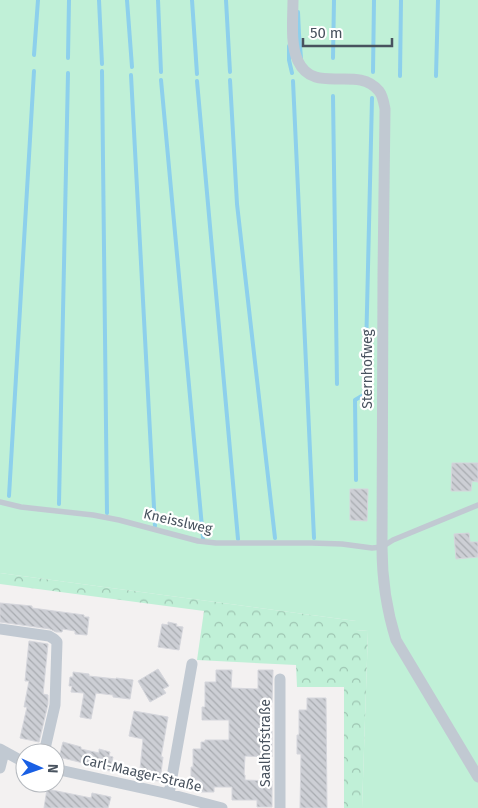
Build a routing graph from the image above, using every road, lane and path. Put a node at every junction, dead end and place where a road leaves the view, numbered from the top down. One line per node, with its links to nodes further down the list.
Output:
1 (293, 0): 4 (street, Sternhofweg)
2 (0, 502): 4 (lane, Kneisslweg)
3 (478, 505): 4 (lane)
4 (382, 546): 13 (street, Sternhofweg)
5 (0, 629): 8 (street)
6 (192, 664): 14 (street)
7 (280, 679): 16 (street, Saalhofstraße)
8 (46, 743)
9 (2, 750): 10 (street); 11 (street)
10 (15, 757)
11 (0, 768)
12 (65, 770): 14 (street, Carl-Maager-Straße)
13 (478, 777)
14 (169, 794): 15 (street, Carl-Maager-Straße)
15 (222, 808)
16 (280, 808)

